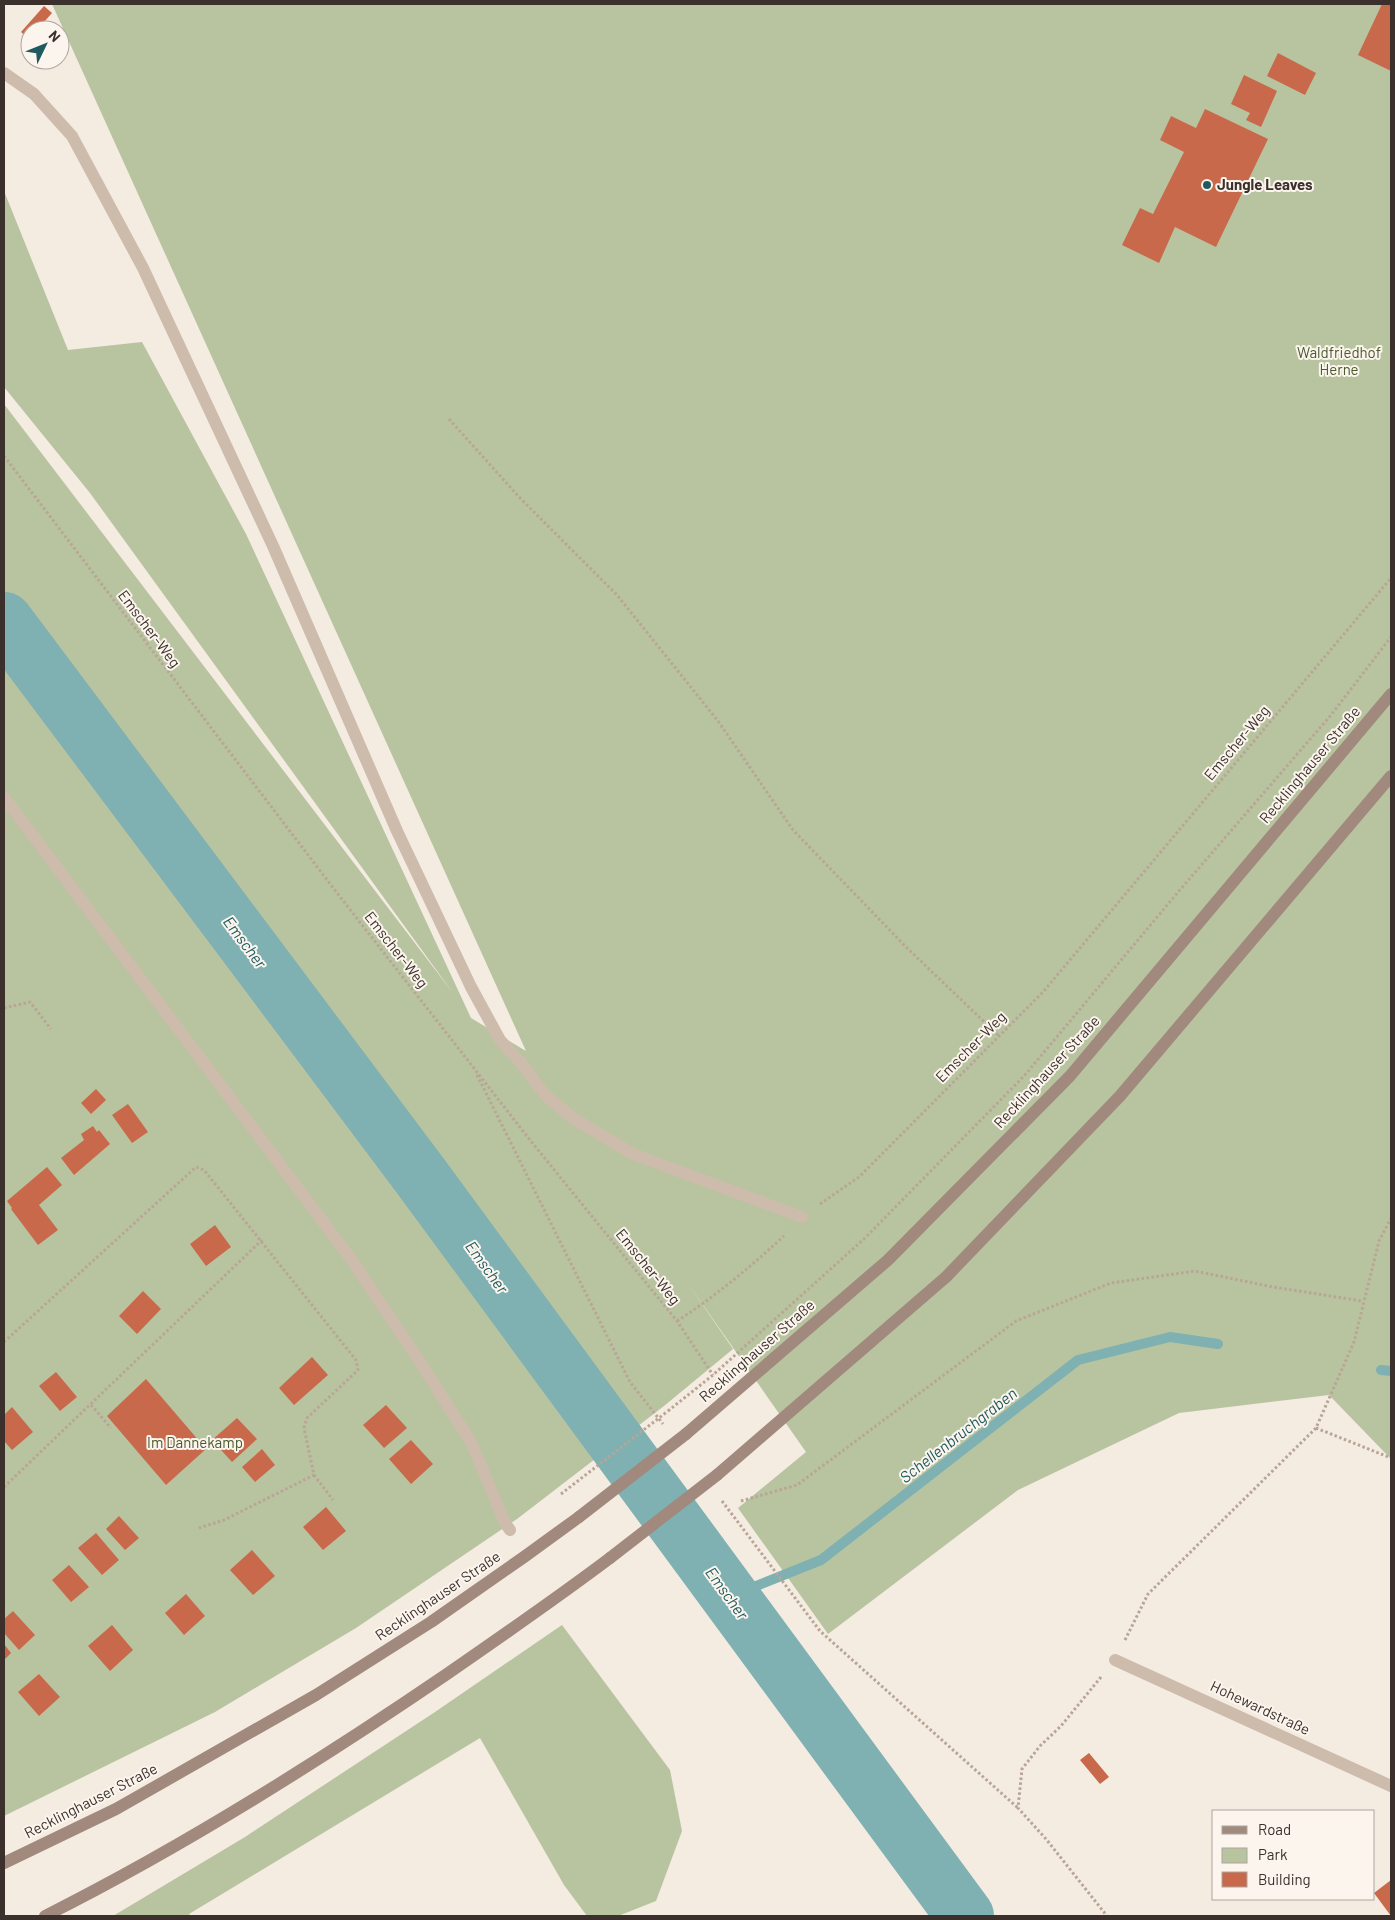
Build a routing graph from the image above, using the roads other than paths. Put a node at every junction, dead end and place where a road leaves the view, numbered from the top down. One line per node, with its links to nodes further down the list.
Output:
1 (4, 73): 5 (street)
2 (1391, 694): 9 (main road, Recklinghauser Straße, bridge)
3 (1391, 776): 10 (main road, bridge)
4 (4, 797): 6 (street)
5 (802, 1217)
6 (510, 1530)
7 (1115, 1660): 8 (street, Hohewardstraße)
8 (1391, 1786)
9 (4, 1864)
10 (45, 1916)

